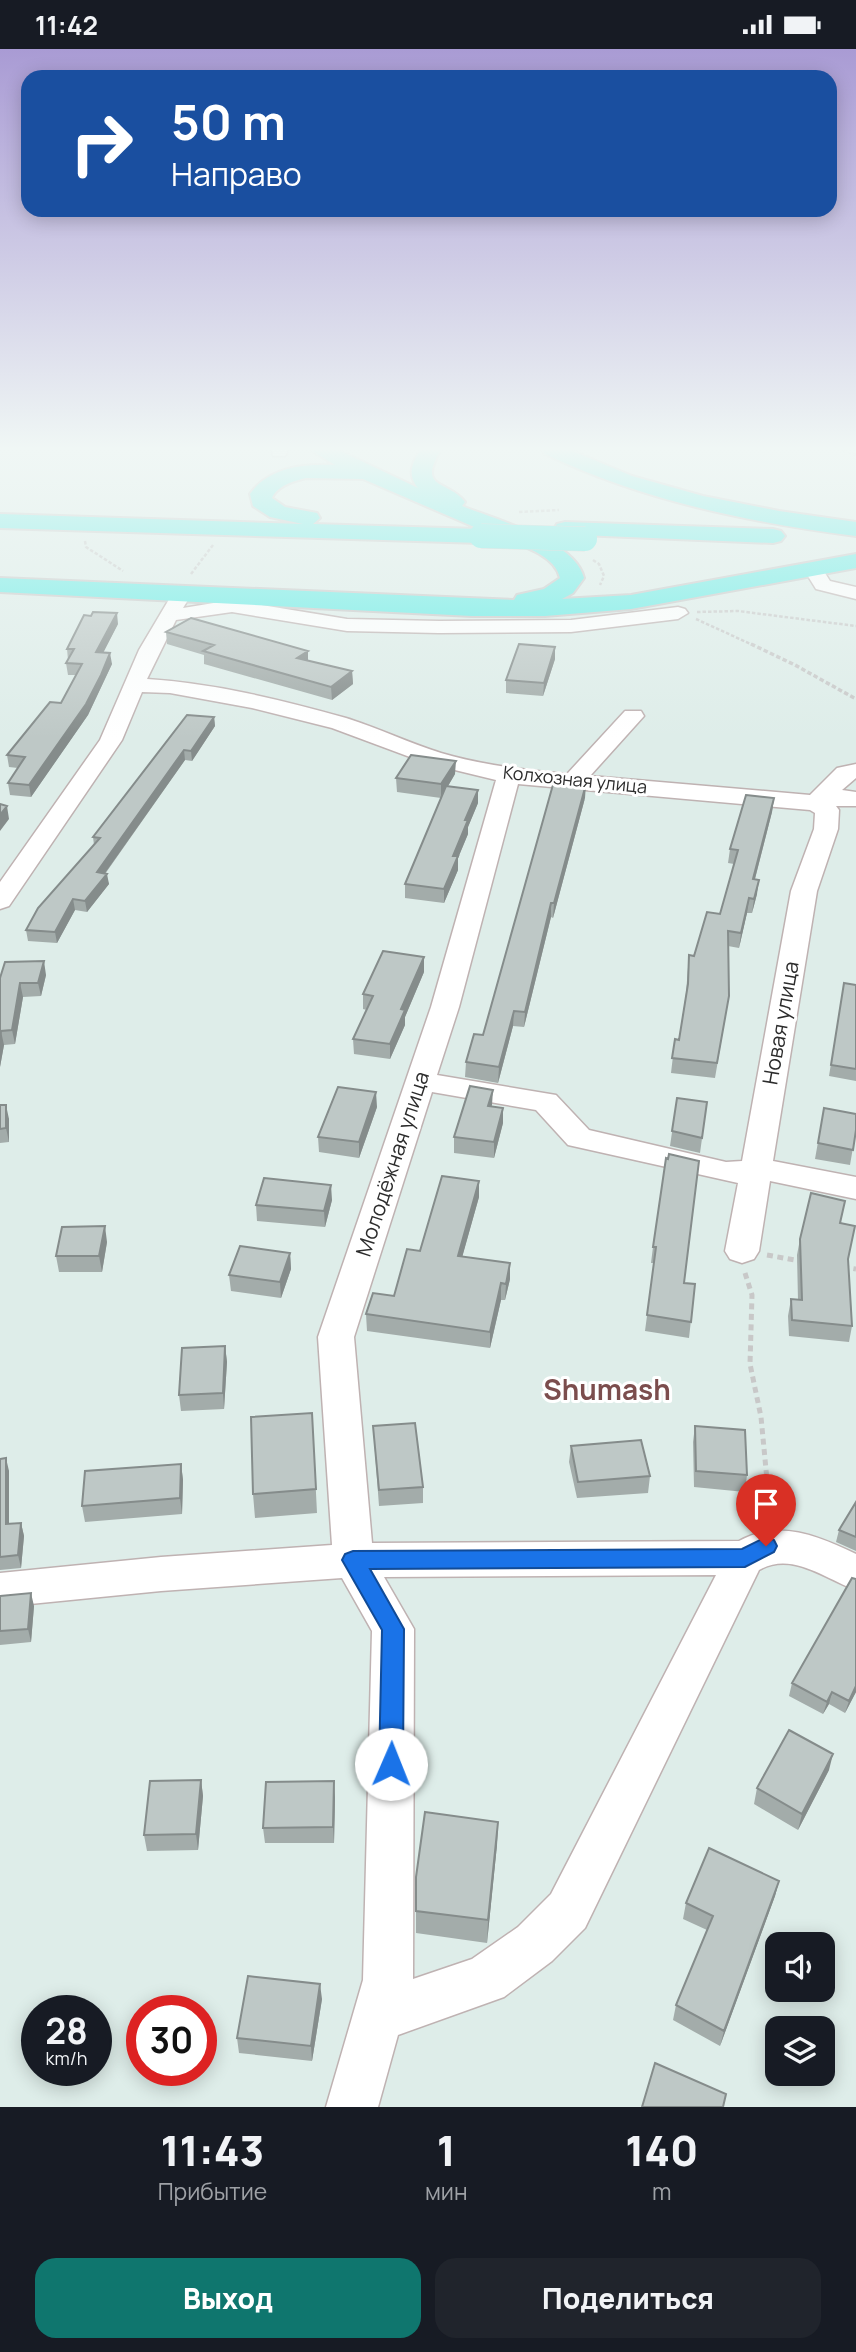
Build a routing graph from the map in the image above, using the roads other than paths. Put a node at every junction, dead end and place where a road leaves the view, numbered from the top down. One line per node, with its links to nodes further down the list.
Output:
1 (537, 546): 7 (main road)
2 (556, 546): 9 (main road)
3 (856, 547): 4 (main road)
4 (817, 557): 5 (main road); 8 (street); 9 (main road)
5 (856, 561)
6 (0, 585): 7 (main road)
7 (188, 590): 9 (main road); 11 (street)
8 (856, 593)
9 (472, 608)
10 (678, 613): 11 (street)
11 (167, 616): 12 (street)
12 (136, 685): 15 (street, Колхозная улица); 19 (street)
13 (633, 716): 16 (street)
14 (856, 771): 18 (street)
15 (509, 776): 16 (street, Колхозная улица); 20 (street, Молодёжная улица)
16 (573, 781): 18 (street, Колхозная улица)
17 (856, 799): 18 (street, Колхозная улица)
18 (816, 803): 21 (street, Новая улица)
19 (0, 901)
20 (420, 1081): 21 (street); 25 (street, Молодёжная улица)
21 (755, 1168): 22 (street); 23 (street, Новая улица)
22 (856, 1188)
23 (742, 1251)
24 (755, 1552): 25 (street); 26 (street); 28 (street)
25 (353, 1560): 27 (street); 28 (street)
26 (856, 1573)
27 (0, 1590)
28 (377, 2017): 29 (street)
29 (352, 2107)

